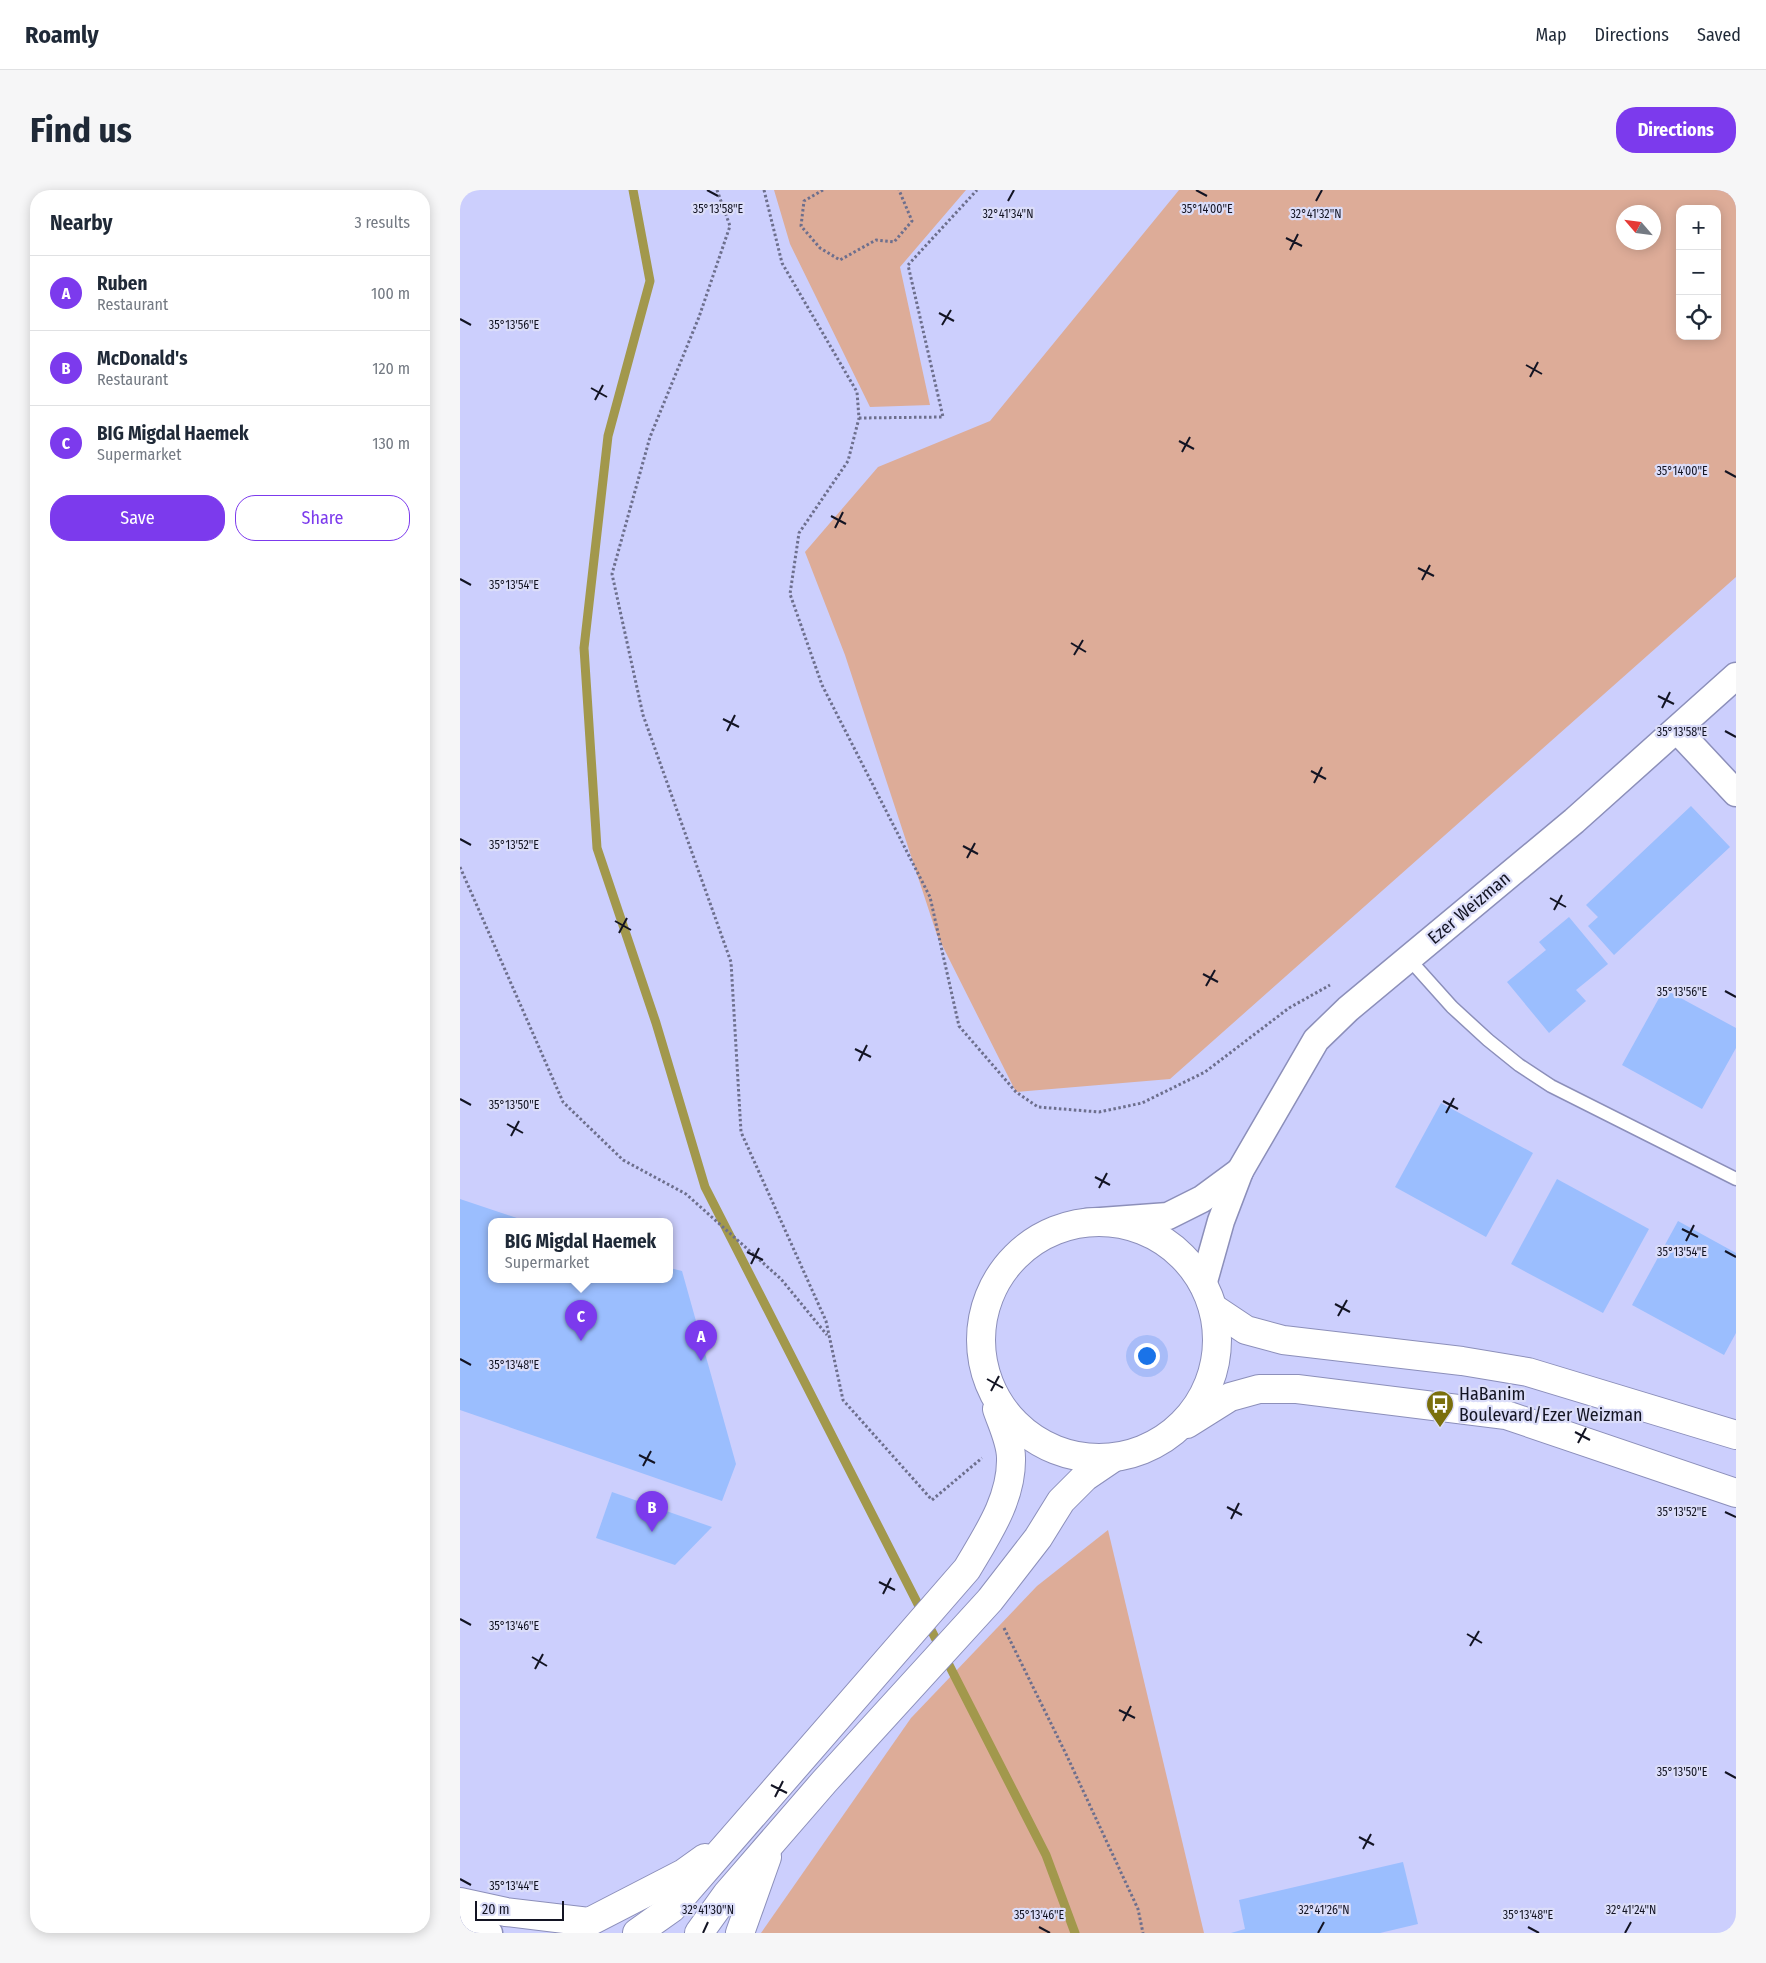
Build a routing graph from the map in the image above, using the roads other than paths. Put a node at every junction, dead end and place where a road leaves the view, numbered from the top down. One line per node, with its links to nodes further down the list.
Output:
1 (1736, 676): 2 (street, Ezer Weizman)
2 (1677, 730): 3 (street); 4 (street, Ezer Weizman)
3 (1736, 793)
4 (1409, 959): 5 (street, Ezer Weizman); 6 (lane)
5 (1240, 1171): 7 (street); 8 (street)
6 (1736, 1180)
7 (1087, 1222): 8 (main road); 9 (main road)
8 (1208, 1297): 10 (main road); 11 (main road)
9 (989, 1384): 12 (main road); 14 (main road)
10 (1173, 1433): 12 (main road); 13 (main road)
11 (1736, 1435)
12 (1112, 1458): 15 (main road)
13 (1736, 1493)
14 (731, 1840): 16 (main road); 19 (main road)
15 (772, 1842): 20 (main road); 21 (main road)
16 (460, 1902)
17 (460, 1915): 18 (street)
18 (489, 1933)
19 (637, 1933)
20 (699, 1933)
21 (740, 1933)

